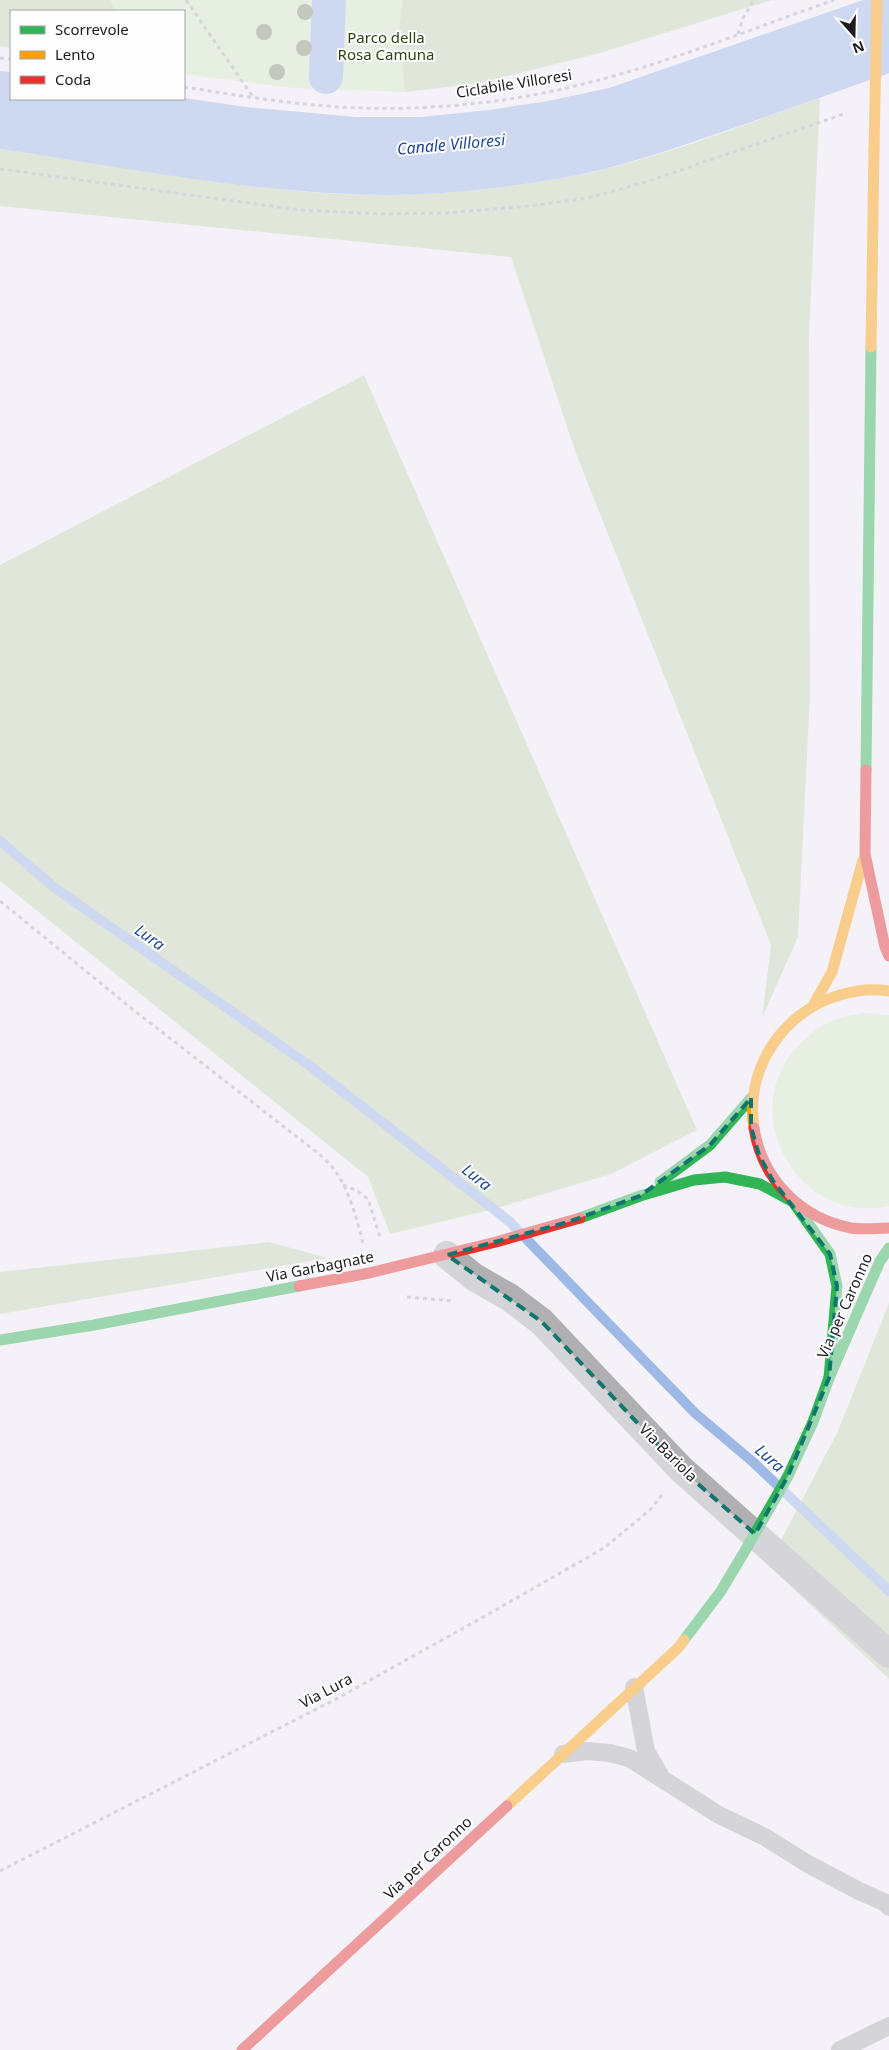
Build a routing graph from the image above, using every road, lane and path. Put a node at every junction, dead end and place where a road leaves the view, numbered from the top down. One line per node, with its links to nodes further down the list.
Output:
1 (186, 0): 7 (path)
2 (754, 0): 5 (path)
3 (834, 0): 5 (path, Ciclabile Villoresi)
4 (877, 0): 10 (main road, bridge)
5 (738, 34): 7 (path, Ciclabile Villoresi)
6 (185, 86): 7 (path, Ciclabile Villoresi)
7 (254, 98)
8 (853, 111): 9 (path)
9 (0, 169)
10 (865, 854): 12 (main road); 14 (main road)
11 (0, 901): 21 (path)
12 (889, 956)
13 (889, 991): 14 (main road)
14 (814, 1004): 15 (main road)
15 (751, 1098): 16 (main road, Via Garbagnate); 17 (main road)
16 (640, 1196): 17 (main road, Via Garbagnate); 20 (main road, Via Garbagnate)
17 (793, 1202): 18 (main road); 23 (main road, Via per Caronno)
18 (889, 1228)
19 (889, 1248): 23 (main road, Via per Caronno)
20 (447, 1255): 21 (main road, Via Garbagnate); 25 (street, Via Bariola)
21 (369, 1273): 22 (main road, Via Garbagnate)
22 (0, 1340)
23 (829, 1378): 26 (main road, Via per Caronno, bridge)
24 (650, 1510): 29 (path, Via Lura)
25 (889, 1654)
26 (634, 1687): 27 (main road, Via per Caronno); 28 (lane)
27 (563, 1754): 28 (lane); 32 (main road, Via per Caronno)
28 (661, 1778): 30 (lane)
29 (0, 1870)
30 (889, 1907)
31 (889, 2026): 33 (lane)
32 (242, 2050)
33 (840, 2050)

